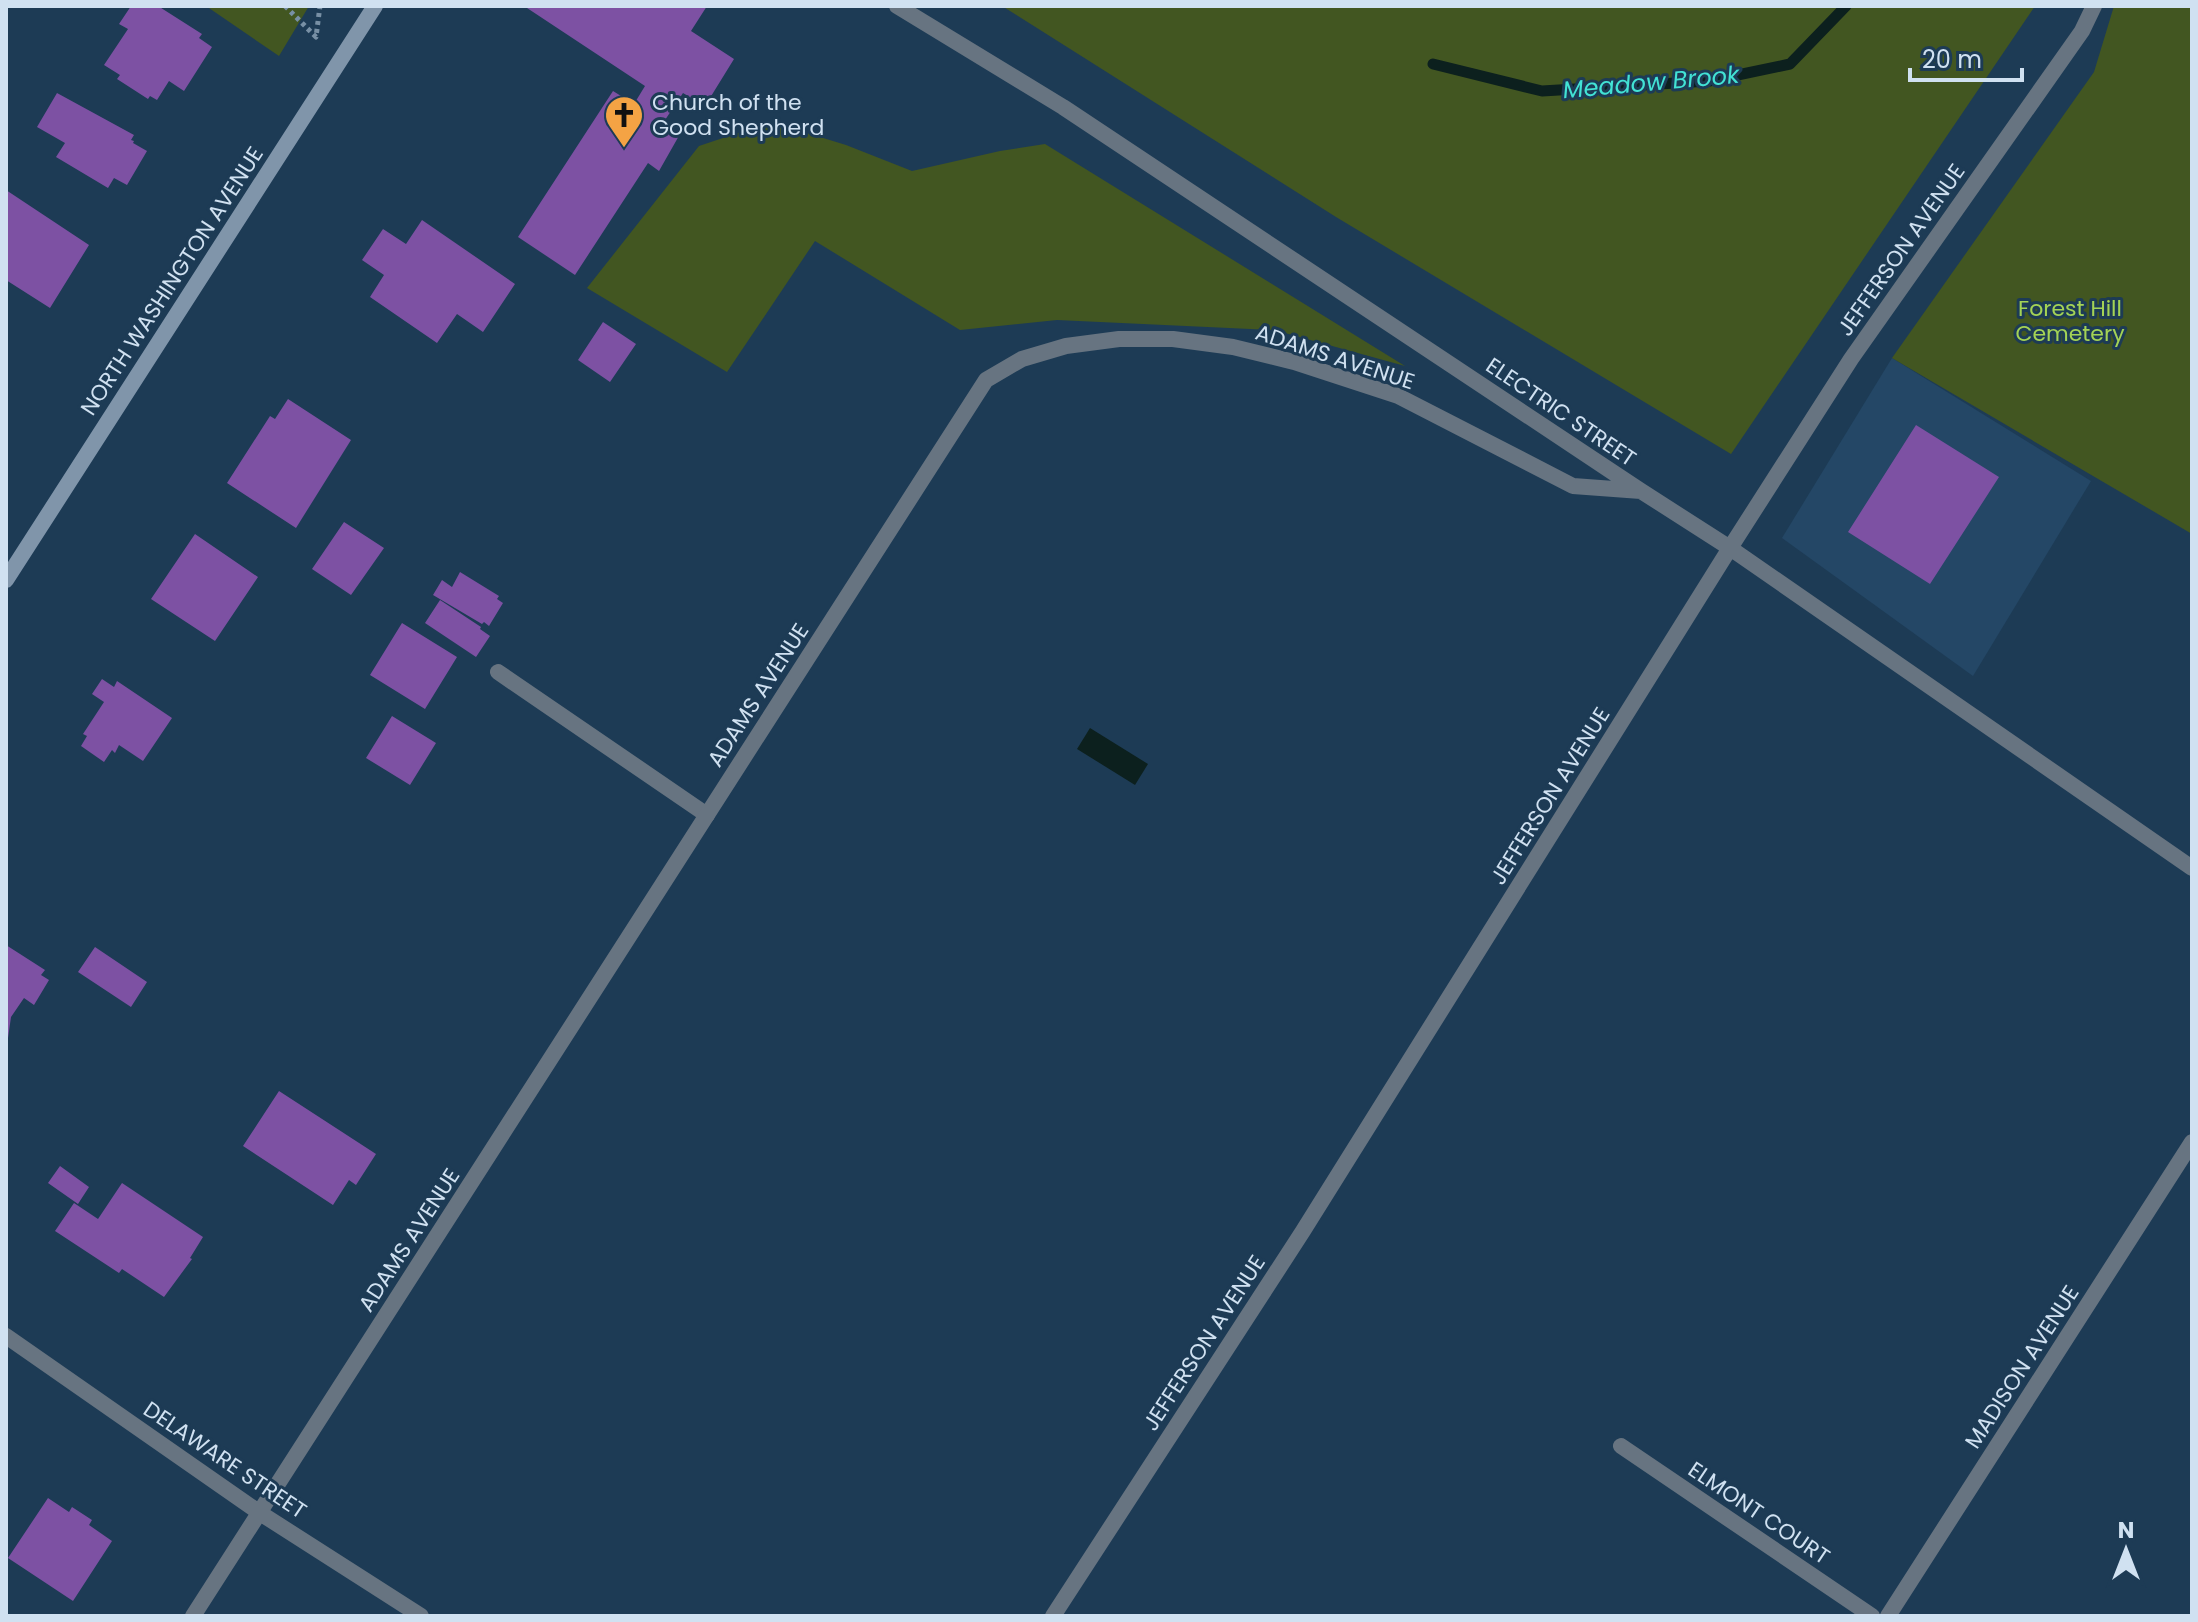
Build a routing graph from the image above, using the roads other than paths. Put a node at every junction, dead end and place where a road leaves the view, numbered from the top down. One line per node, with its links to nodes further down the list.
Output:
1 (375, 6): 6 (street, NORTH WASHINGTON AVENUE)
2 (897, 6): 4 (street, ELECTRIC STREET)
3 (2094, 6): 5 (street, JEFFERSON AVENUE)
4 (1641, 491): 5 (street, ELECTRIC STREET); 8 (street, ADAMS AVENUE)
5 (1730, 548): 9 (street, ELECTRIC STREET); 16 (street, JEFFERSON AVENUE)
6 (6, 580)
7 (498, 672): 8 (street)
8 (707, 815): 13 (street, ADAMS AVENUE)
9 (2192, 868)
10 (2192, 1142): 18 (street, MADISON AVENUE)
11 (6, 1336): 13 (street, DELAWARE STREET)
12 (1621, 1446): 17 (street, ELMONT COURT)
13 (260, 1513): 14 (street, ADAMS AVENUE); 15 (street, DELAWARE STREET)
14 (193, 1616)
15 (421, 1616)
16 (1053, 1616)
17 (1872, 1616)
18 (1888, 1616)

